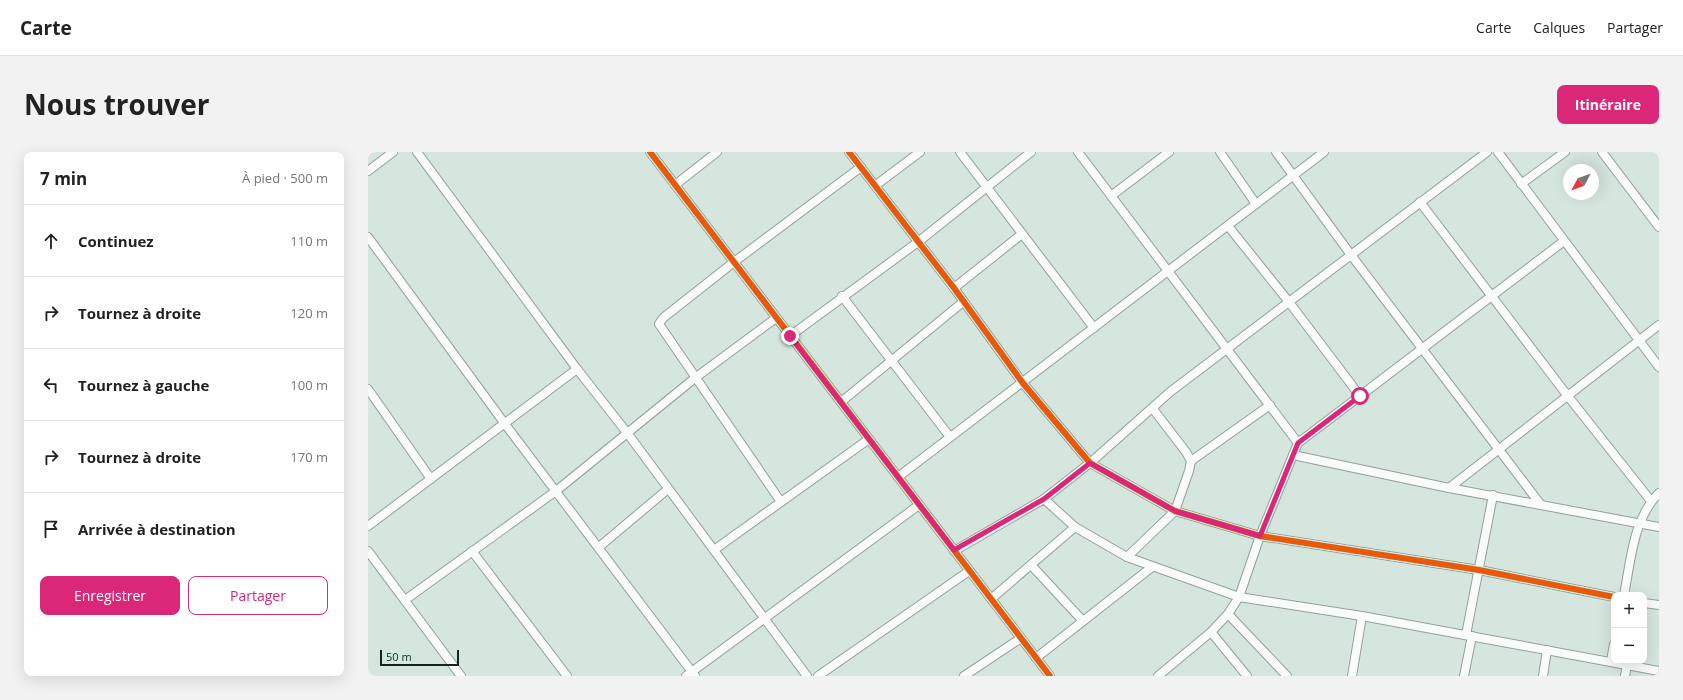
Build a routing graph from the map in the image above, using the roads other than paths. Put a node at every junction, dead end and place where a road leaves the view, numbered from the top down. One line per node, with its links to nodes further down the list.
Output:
1 (393, 152): 19 (street)
2 (417, 152): 51 (street)
3 (650, 152): 22 (street)
4 (717, 152): 22 (street)
5 (849, 152): 18 (street)
6 (920, 152): 23 (street)
7 (960, 152): 24 (street)
8 (1031, 152): 24 (street)
9 (1078, 152): 25 (street)
10 (1169, 152): 25 (street)
11 (1220, 152): 27 (street)
12 (1276, 152): 20 (street)
13 (1324, 152): 20 (street)
14 (1487, 152): 26 (street)
15 (1498, 152): 21 (street)
16 (1564, 152): 21 (street)
17 (1602, 152): 29 (street)
18 (861, 167): 23 (street); 35 (street)
19 (368, 171)
20 (1294, 175): 27 (street); 34 (street)
21 (1521, 184): 32 (street)
22 (675, 185): 35 (street)
23 (876, 185): 33 (street)
24 (986, 186): 30 (street); 33 (street)
25 (1111, 196): 36 (street)
26 (1420, 202): 34 (street); 39 (street)
27 (1256, 204): 28 (street)
28 (1228, 226): 36 (street); 41 (street)
29 (1659, 226)
30 (1022, 234): 37 (street); 44 (street)
31 (368, 237): 60 (street)
32 (1564, 241): 39 (street); 46 (street)
33 (918, 242): 37 (street); 38 (street)
34 (1351, 255): 41 (street); 47 (street)
35 (734, 262): 42 (street); 52 (street)
36 (1168, 271): 44 (street); 48 (street)
37 (954, 288): 40 (street)
38 (842, 296): 45 (street); 49 (street)
39 (1491, 296): 47 (street); 55 (street)
40 (963, 302): 49 (street); 53 (street)
41 (1289, 302): 48 (street); 56 (street)
42 (776, 318): 45 (street); 52 (street)
43 (1659, 325): 46 (street)
44 (1094, 328): 53 (street)
45 (790, 336): 57 (street)
46 (1638, 341): 50 (street); 55 (street)
47 (1422, 348): 56 (street); 65 (street)
48 (1227, 349): 58 (street); 59 (street)
49 (890, 361): 57 (street); 62 (street)
50 (1659, 367)
51 (577, 369): 60 (street); 61 (street)
52 (695, 378): 61 (street); 78 (street)
53 (1022, 382): 62 (street); 68 (street)
54 (368, 389): 70 (street)
55 (1567, 395): 65 (street); 77 (street)
56 (1360, 396): 64 (street)
57 (841, 402): 63 (street)
58 (1270, 405): 64 (street); 67 (street)
59 (1153, 408): 67 (street); 68 (street)
60 (505, 424): 70 (street); 73 (street)
61 (628, 434): 72 (street); 73 (street)
62 (950, 437): 69 (street)
63 (869, 439): 69 (street); 78 (street)
64 (1298, 443): 66 (street)
65 (1500, 449): 71 (street); 80 (street)
66 (1293, 455): 71 (street); 86 (street)
67 (1191, 461): 81 (street)
68 (1090, 463): 76 (street); 81 (street)
69 (898, 477): 79 (street)
70 (431, 479): 83 (street)
71 (1449, 488): 75 (street)
72 (668, 489): 87 (street); 88 (street)
73 (556, 491): 87 (street); 91 (street)
74 (1659, 493): 77 (street)
75 (1493, 495): 80 (street); 96 (street)
76 (1044, 499): 84 (street); 89 (street)
77 (1651, 501): 82 (street)
78 (781, 502): 88 (street)
79 (919, 505): 89 (street); 106 (street)
80 (1541, 505): 82 (street)
81 (1175, 511): 86 (street); 92 (street)
82 (1638, 524): 85 (street); 97 (street)
83 (368, 526)
84 (1075, 527): 92 (street); 93 (street)
85 (1659, 527)
86 (1260, 536): 96 (street); 99 (street)
87 (599, 547): 117 (street)
88 (714, 550): 106 (street)
89 (954, 550): 95 (street)
90 (368, 551): 101 (street)
91 (472, 551): 101 (street); 119 (street)
92 (1127, 558): 94 (street)
93 (1031, 565): 100 (street); 107 (street)
94 (1152, 567): 99 (street); 107 (street)
95 (969, 570): 100 (street); 121 (street)
96 (1479, 570): 98 (street); 109 (street)
97 (1625, 592)
98 (1611, 596)
99 (1239, 597): 104 (street); 105 (street)
100 (991, 598): 110 (street)
101 (405, 600): 118 (street)
102 (1647, 604): 103 (street)
103 (1659, 606)
104 (1228, 614): 108 (street); 126 (street)
105 (1362, 616): 109 (street); 127 (street)
106 (763, 618): 117 (street); 120 (street)
107 (1083, 621): 113 (street)
108 (1210, 632): 124 (street); 125 (street)
109 (1469, 636): 111 (street); 128 (street)
110 (1021, 638): 113 (street); 122 (street)
111 (1547, 650): 114 (street); 129 (street)
112 (1611, 657): 114 (street)
113 (1036, 658): 123 (street)
114 (1610, 661)
115 (1627, 664): 116 (street); 130 (street)
116 (1659, 671)
117 (691, 675)
118 (461, 676)
119 (567, 676)
120 (807, 676)
121 (818, 676)
122 (964, 676)
123 (1050, 676)
124 (1158, 676)
125 (1247, 676)
126 (1286, 676)
127 (1352, 676)
128 (1464, 676)
129 (1543, 676)
130 (1625, 676)

